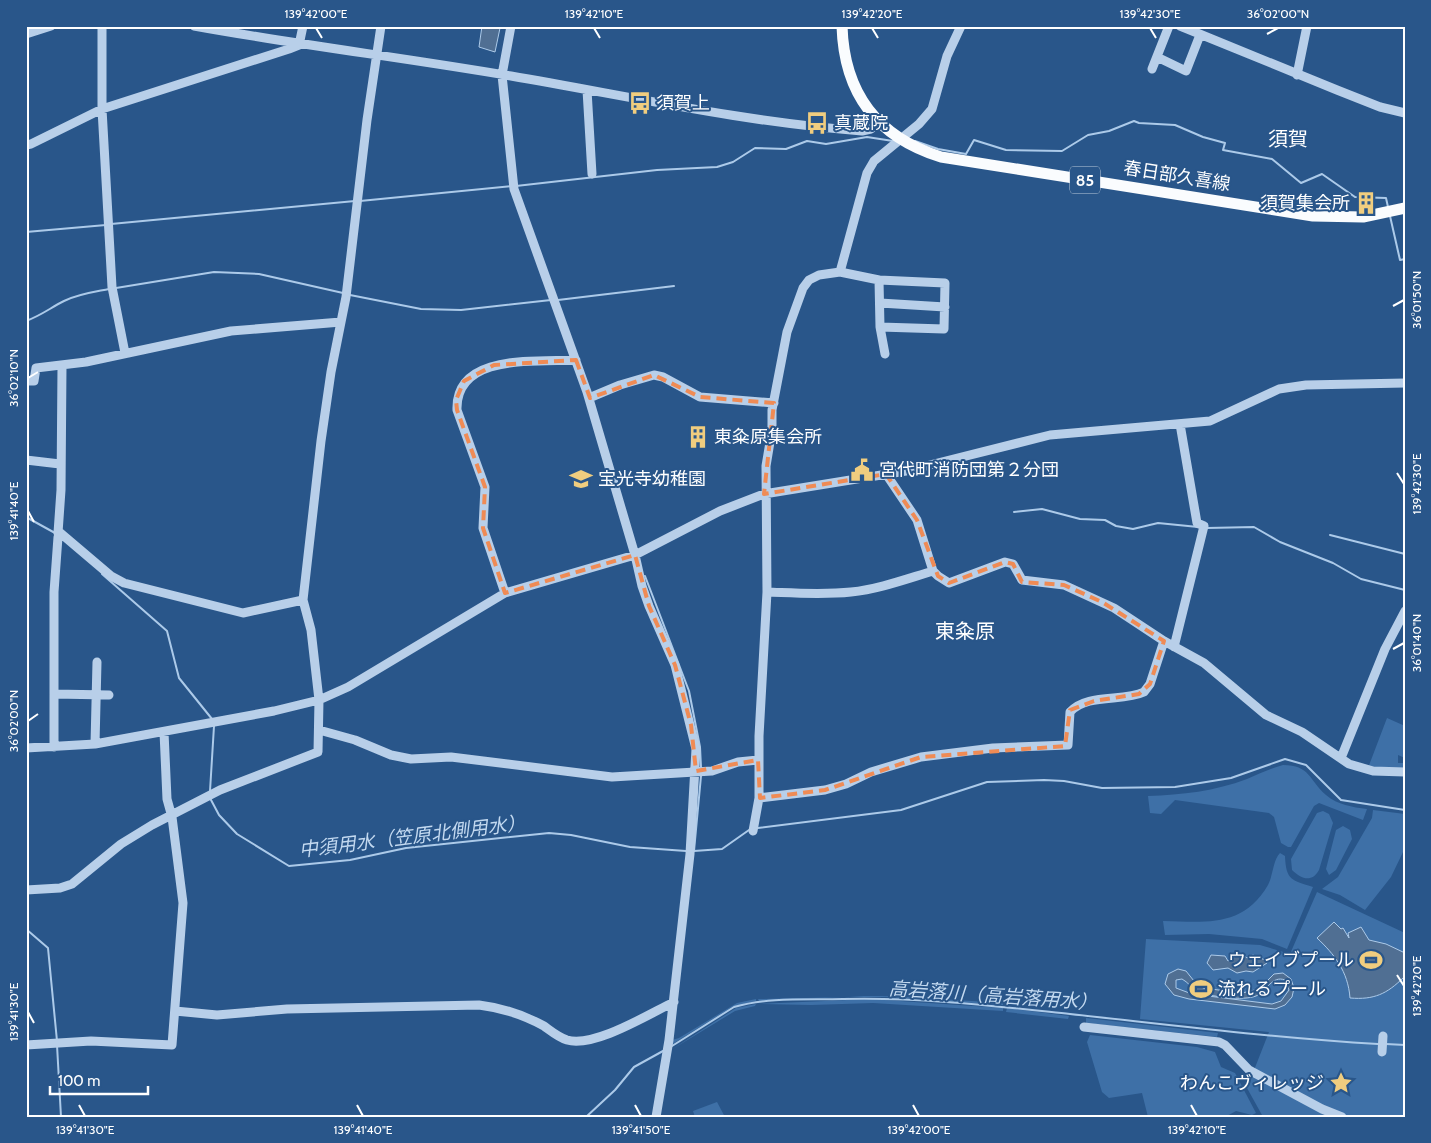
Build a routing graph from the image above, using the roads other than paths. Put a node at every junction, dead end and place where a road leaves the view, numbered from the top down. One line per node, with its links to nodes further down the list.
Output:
1 (51, 26): 12 (street)
2 (102, 26): 21 (street)
3 (194, 26): 14 (street)
4 (303, 26): 14 (street)
5 (381, 26): 15 (street)
6 (512, 26): 18 (street)
7 (842, 26): 23 (main road, 春日部久喜線 / 85)
8 (961, 26): 24 (street)
9 (1168, 26): 16 (street)
10 (1180, 26): 13 (street)
11 (1307, 26): 19 (street)
12 (26, 34)
13 (1200, 35): 16 (street); 19 (street)
14 (299, 45): 15 (street); 21 (street)
15 (376, 56): 18 (street); 32 (street)
16 (1156, 57): 17 (street)
17 (1152, 69)
18 (502, 74): 20 (street); 36 (street)
19 (1297, 75): 22 (street)
20 (587, 90): 23 (street); 26 (street)
21 (102, 109): 25 (street); 34 (street)
22 (1405, 113)
23 (878, 123): 24 (main road, 春日部久喜線 / 85)
24 (899, 139): 27 (main road, 春日部久喜線 / 85); 28 (street)
25 (26, 145)
26 (592, 174)
27 (1405, 208)
28 (840, 272): 29 (street); 41 (street)
29 (880, 280): 30 (street); 31 (street)
30 (880, 303): 31 (street); 33 (street)
31 (944, 307): 33 (street)
32 (341, 322): 34 (street); 52 (street)
33 (880, 327): 35 (street)
34 (124, 353): 37 (street)
35 (885, 354)
36 (576, 360): 40 (street); 51 (street)
37 (62, 366): 38 (street); 44 (street)
38 (26, 381)
39 (1405, 383): 42 (street)
40 (589, 398): 41 (street); 48 (street)
41 (774, 403): 46 (street)
42 (1180, 424): 45 (street); 55 (street)
43 (26, 460): 44 (street)
44 (60, 464): 47 (street)
45 (886, 474): 46 (street); 49 (street)
46 (764, 494): 48 (street); 50 (street)
47 (58, 534): 52 (street); 57 (street)
48 (635, 555): 51 (street); 68 (street)
49 (933, 571): 50 (street); 54 (street)
50 (767, 592): 67 (street)
51 (504, 593): 60 (street)
52 (303, 600): 60 (street)
53 (1405, 611): 66 (street)
54 (1164, 641): 55 (street); 70 (street)
55 (1174, 646): 66 (street)
56 (97, 662): 58 (street)
57 (54, 694): 58 (street); 64 (street)
58 (96, 694): 59 (street); 63 (street)
59 (109, 694)
60 (319, 700): 61 (street); 62 (street)
61 (319, 730): 68 (street); 71 (street)
62 (164, 732): 63 (street); 71 (street)
63 (95, 744): 64 (street)
64 (54, 747): 65 (street)
65 (26, 748)
66 (1341, 758): 69 (street)
67 (758, 760): 68 (street); 70 (street)
68 (696, 771): 74 (street)
69 (1405, 772)
70 (758, 798): 72 (street)
71 (172, 816): 73 (street); 75 (street)
72 (753, 831)
73 (26, 890)
74 (674, 1002): 75 (street); 80 (street)
75 (175, 1011): 78 (street)
76 (1084, 1027): 81 (street)
77 (1383, 1036): 79 (street)
78 (26, 1045)
79 (1382, 1052)
80 (656, 1117)
81 (1342, 1117)

